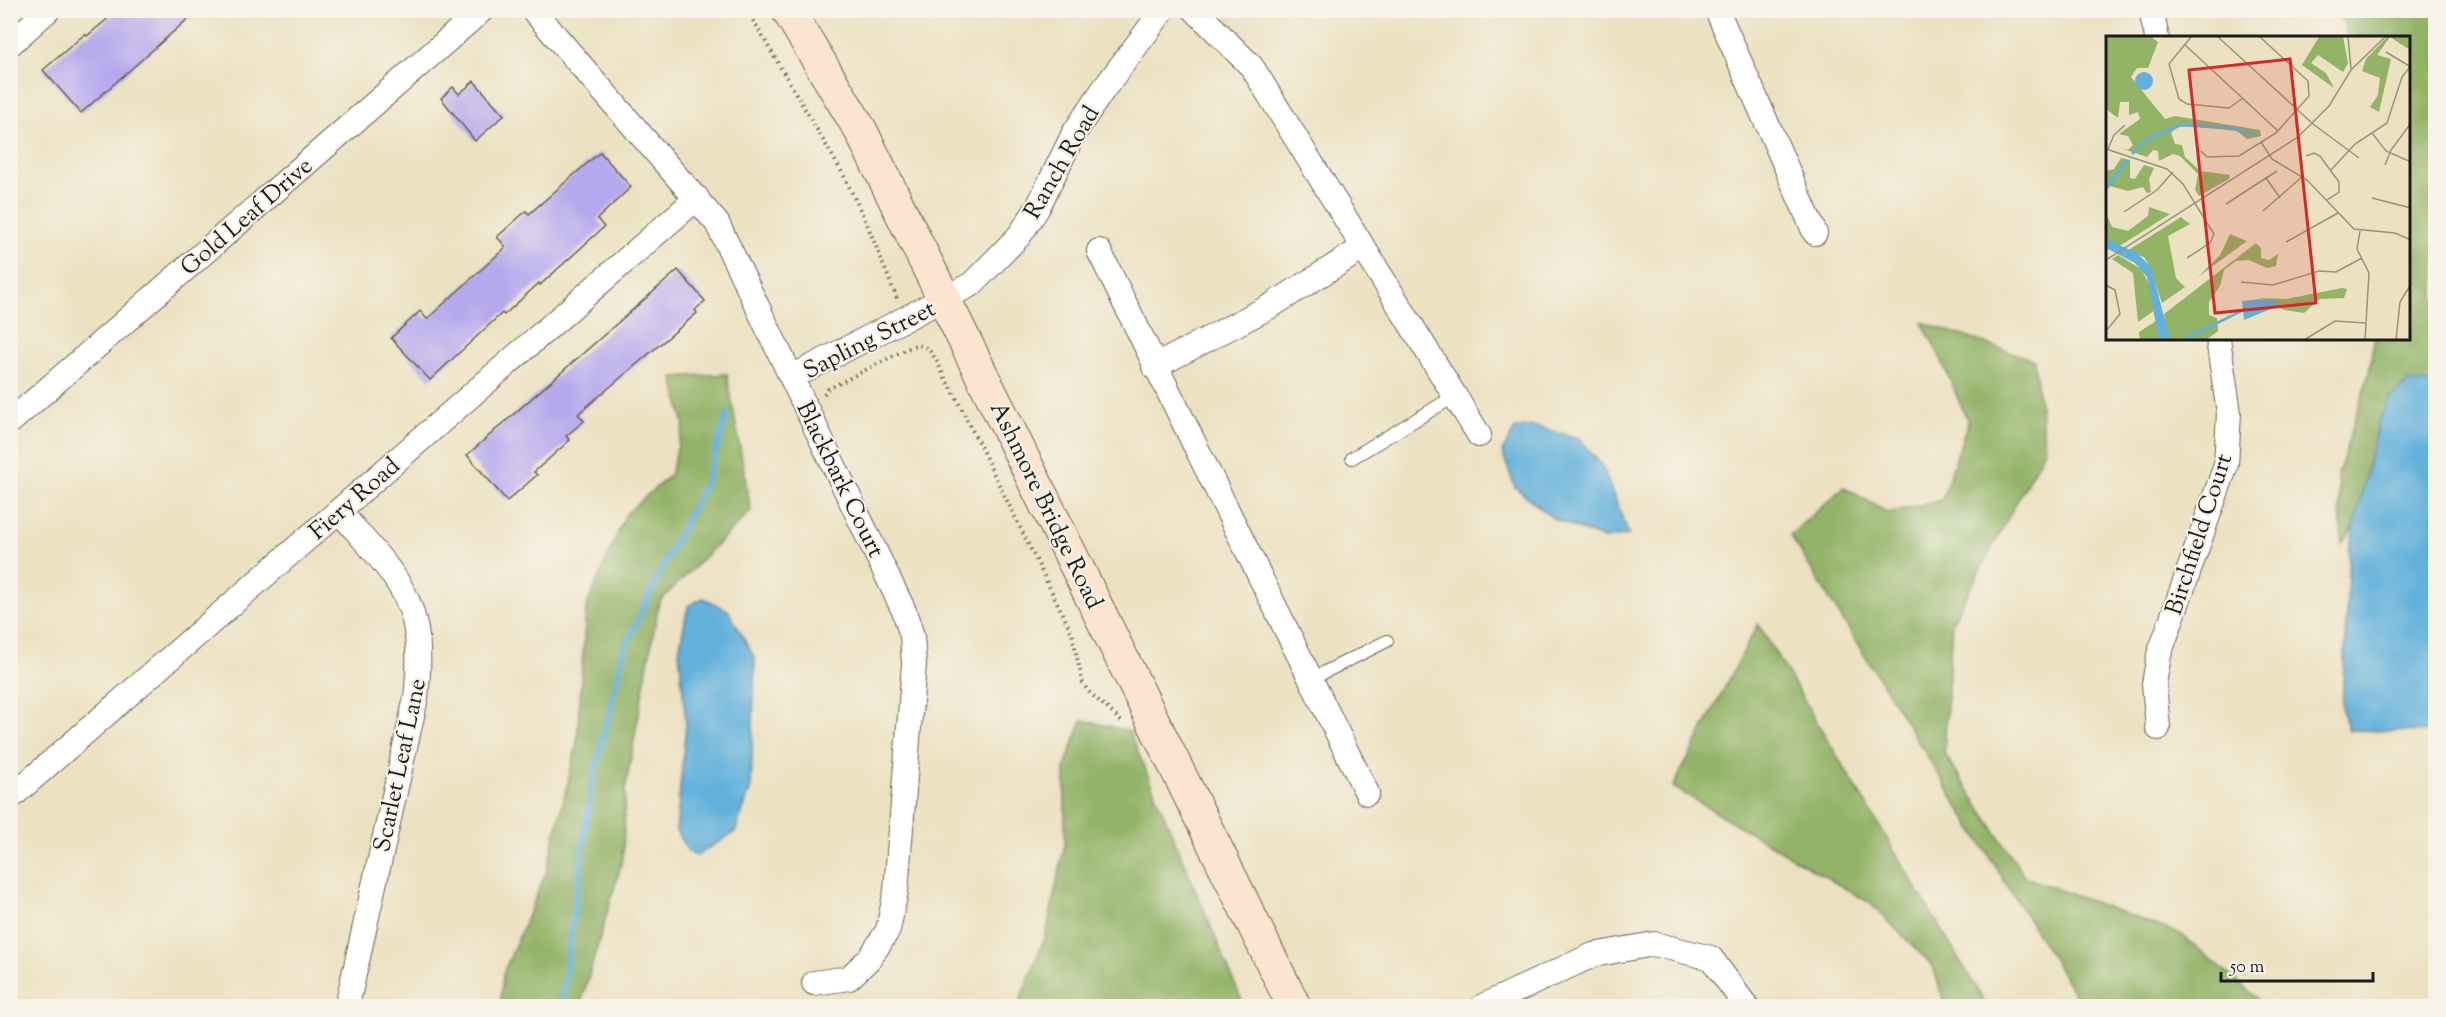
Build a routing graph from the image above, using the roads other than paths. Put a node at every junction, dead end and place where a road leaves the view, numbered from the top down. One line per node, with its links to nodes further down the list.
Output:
1 (48, 10): 10 (street)
2 (482, 10): 20 (street, Gold Leaf Drive)
3 (533, 10): 11 (street, Blackbark Court)
4 (788, 10): 15 (main road, Ashmore Bridge Road)
5 (1163, 10): 15 (street, Ranch Road)
6 (1195, 10): 13 (street)
7 (1718, 10): 12 (street)
8 (2151, 10): 9 (street)
9 (2157, 36)
10 (10, 44)
11 (697, 198): 18 (street, Blackbark Court); 23 (street, Fiery Road)
12 (1815, 233)
13 (1364, 248): 17 (street); 19 (street)
14 (1099, 251): 17 (street)
15 (946, 300): 18 (street, Sapling Street); 31 (main road, Ashmore Bridge Road)
16 (2218, 340): 26 (street, Birchfield Court)
17 (1154, 367): 25 (street)
18 (792, 377): 29 (street, Blackbark Court)
19 (1455, 396): 21 (street); 22 (lane)
20 (10, 422)
21 (1479, 435)
22 (1352, 458)
23 (339, 511): 28 (street, Fiery Road); 30 (street, Scarlet Leaf Lane)
24 (1387, 641): 25 (lane)
25 (1311, 680): 27 (street)
26 (2158, 728)
27 (1367, 793)
28 (10, 798)
29 (814, 983)
30 (347, 1006)
31 (1294, 1006)
32 (1483, 1006): 33 (street)
33 (1746, 1006)

